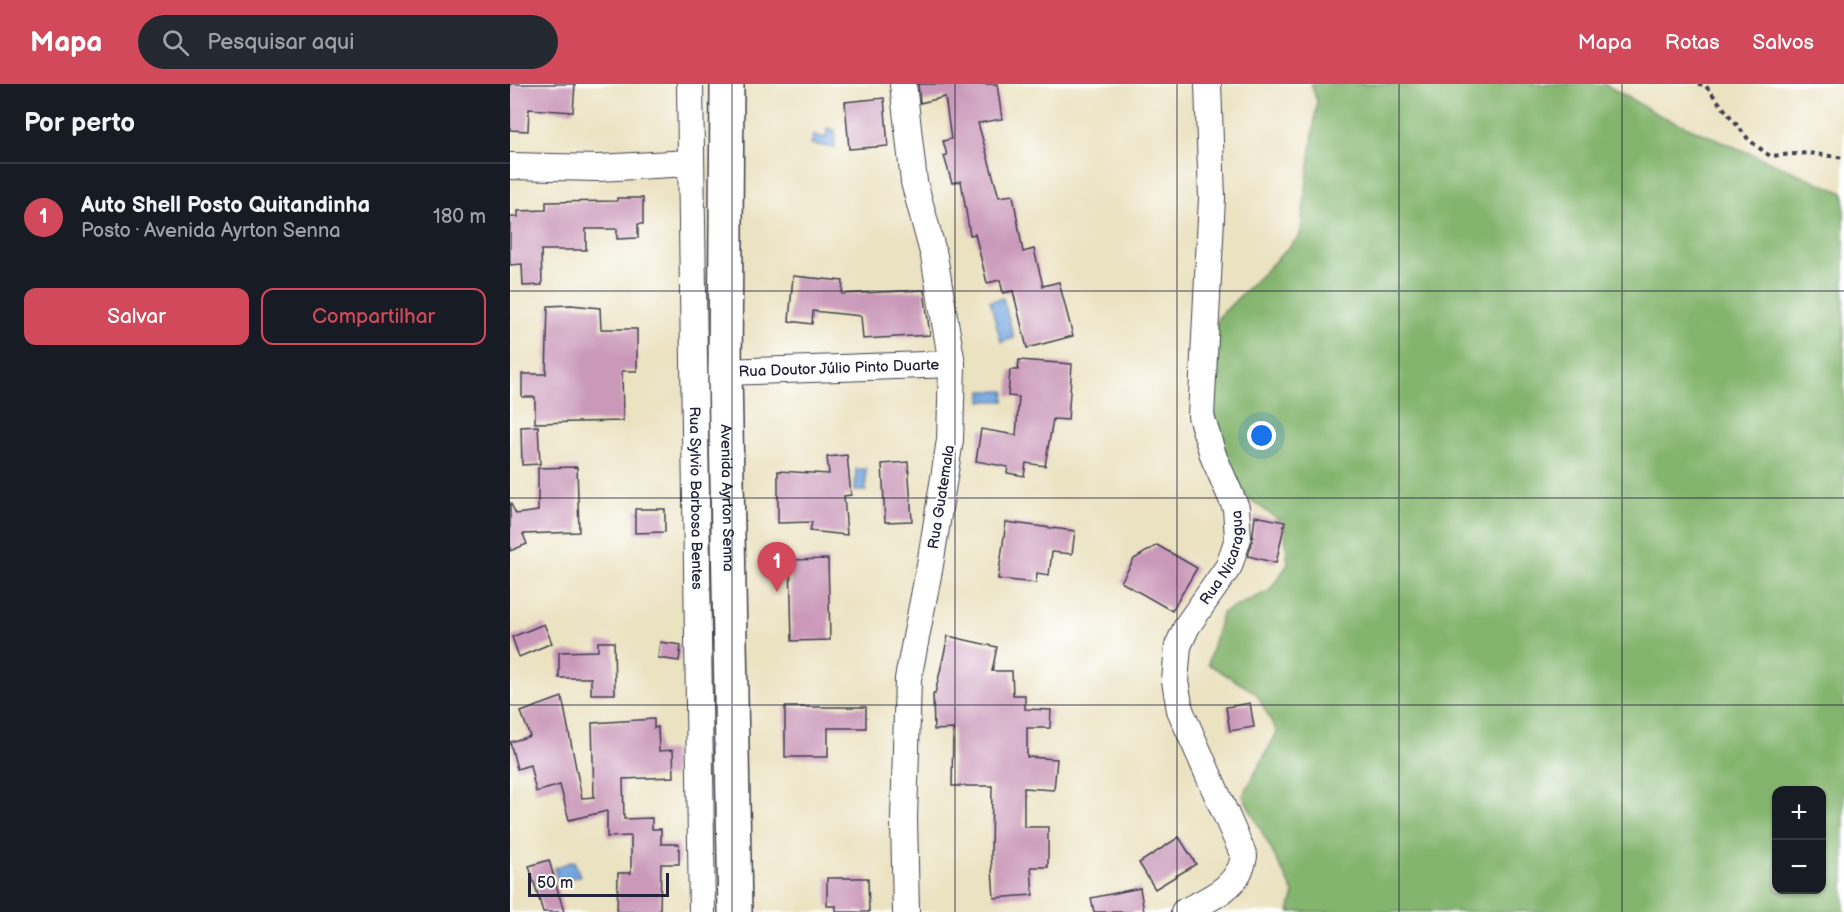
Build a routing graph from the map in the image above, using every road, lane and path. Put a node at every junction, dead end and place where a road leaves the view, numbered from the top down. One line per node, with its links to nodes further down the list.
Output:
1 (690, 84): 7 (street, Rua Sylvio Barbosa Bentes)
2 (727, 84): 10 (main road, Avenida Ayrton Senna)
3 (903, 84): 9 (street, Rua Guatemala)
4 (1208, 84): 14 (street, Rua Nicaragua)
5 (1698, 84): 6 (path)
6 (1844, 158)
7 (690, 163): 8 (street); 11 (street, Rua Sylvio Barbosa Bentes)
8 (510, 166)
9 (952, 364): 10 (street, Rua Doutor Júlio Pinto Duarte); 13 (street, Rua Guatemala)
10 (725, 372): 12 (main road, Avenida Ayrton Senna)
11 (702, 912)
12 (735, 912)
13 (906, 912)
14 (1184, 912)

